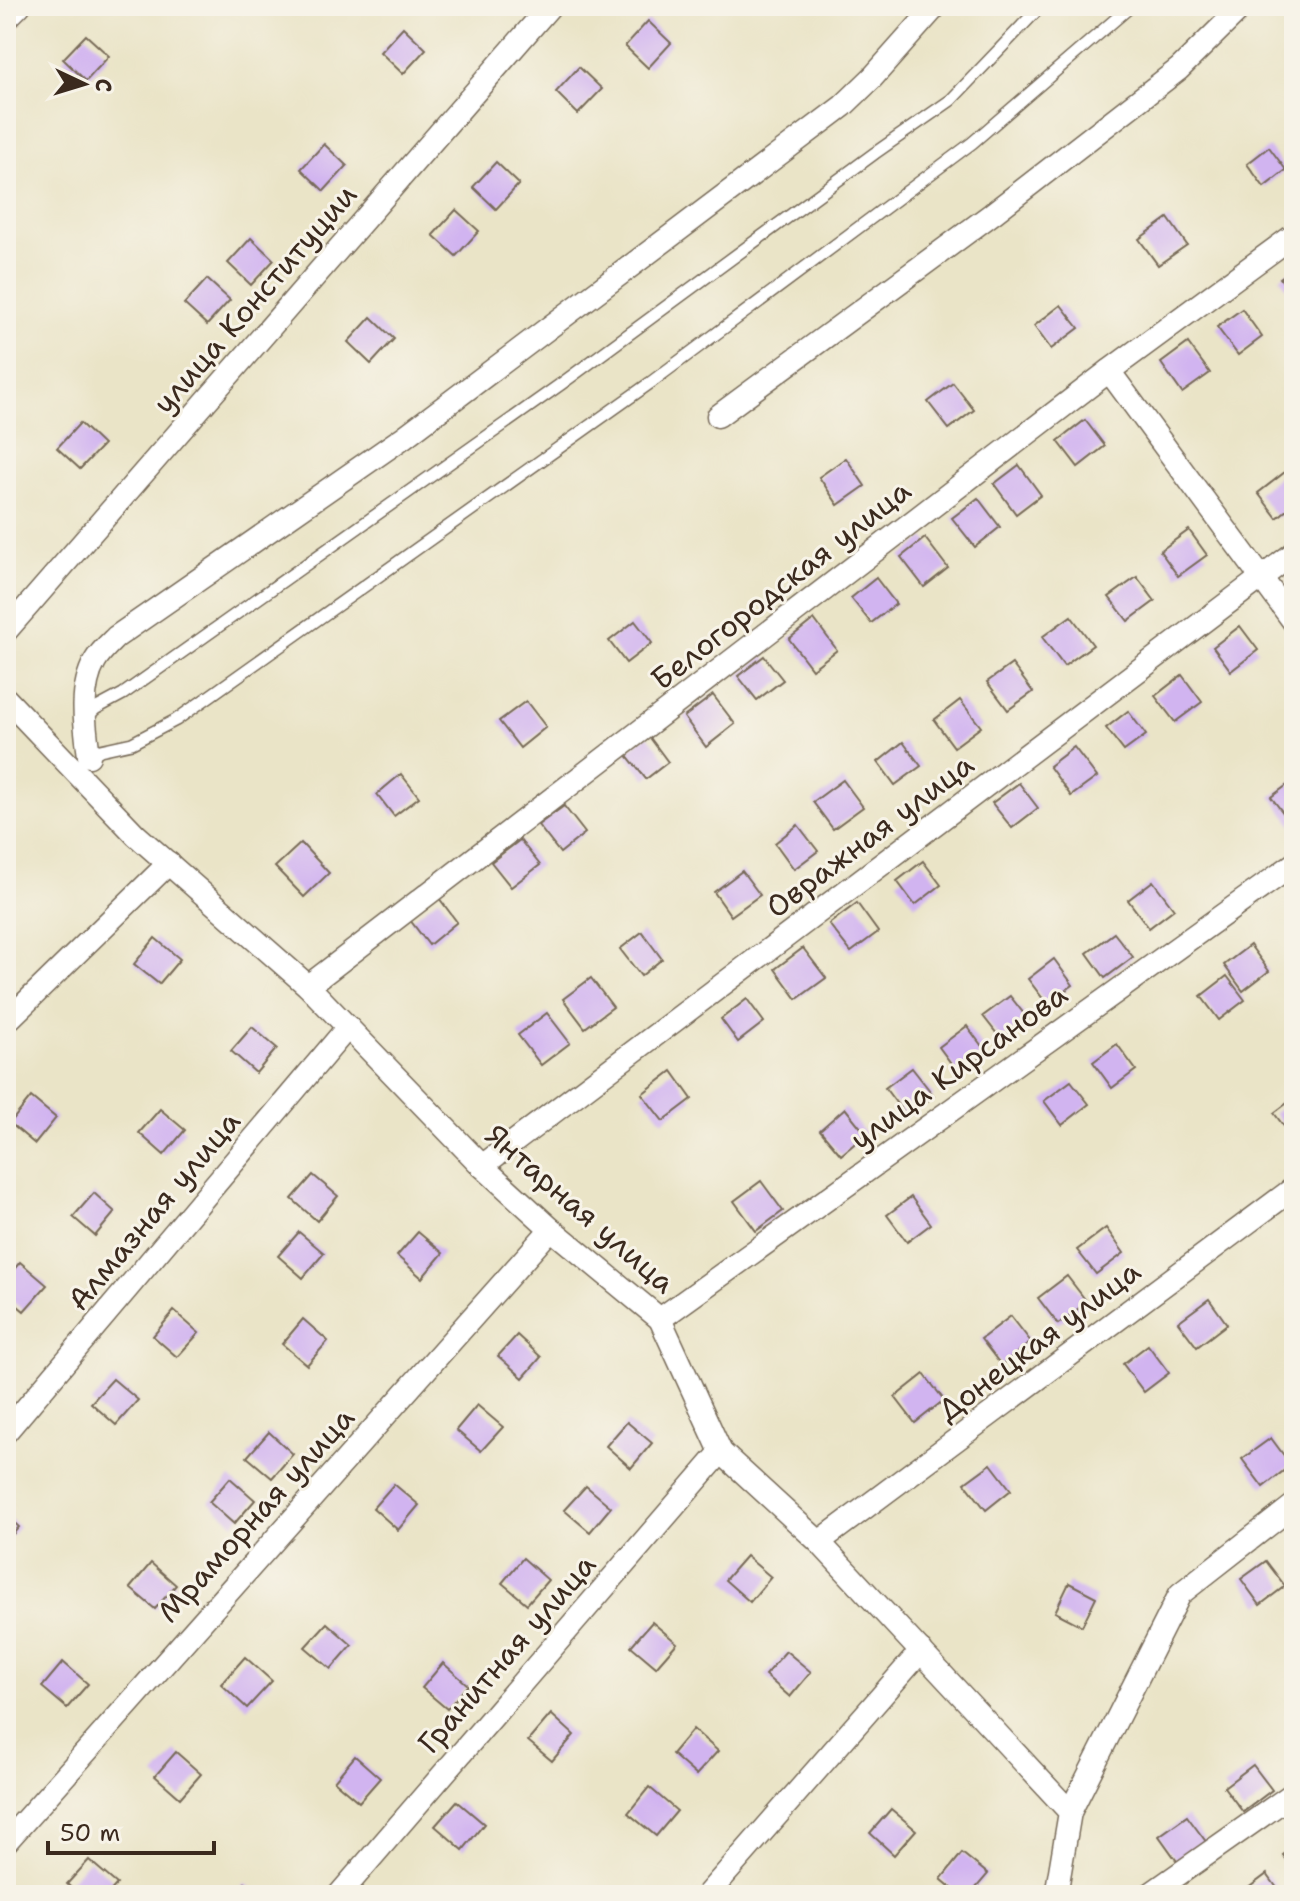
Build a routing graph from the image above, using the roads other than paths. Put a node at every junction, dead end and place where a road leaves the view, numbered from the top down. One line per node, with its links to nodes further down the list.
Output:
1 (19, 6): 7 (street)
2 (550, 6): 14 (street, улица Конституции)
3 (936, 6): 16 (street)
4 (1041, 6): 16 (lane)
5 (1131, 6): 17 (lane)
6 (1243, 6): 10 (street)
7 (6, 19)
8 (1294, 235): 9 (street, Белогородская улица)
9 (1109, 371): 12 (street); 20 (street, Белогородская улица)
10 (718, 416)
11 (1294, 553): 12 (street, Овражная улица)
12 (1261, 577): 13 (street); 23 (street, Овражная улица)
13 (1294, 622)
14 (6, 631)
15 (6, 699): 17 (street, Янтарная улица)
16 (84, 720): 17 (street)
17 (82, 763): 18 (street, Янтарная улица)
18 (169, 863): 20 (street, Янтарная улица); 21 (street)
19 (1294, 864): 26 (street, улица Кирсанова)
20 (308, 986): 22 (street, Янтарная улица)
21 (6, 1022)
22 (348, 1027): 23 (street, Янтарная улица); 27 (street, Алмазная улица)
23 (482, 1166): 25 (street, Янтарная улица)
24 (1294, 1188): 30 (street, Донецкая улица)
25 (551, 1229): 26 (street, Янтарная улица); 34 (street, Мраморная улица)
26 (660, 1319): 28 (street, Янтарная улица)
27 (6, 1432)
28 (721, 1452): 30 (street, Янтарная улица); 35 (street, Гранитная улица)
29 (1294, 1505): 33 (street)
30 (819, 1542): 31 (street, Янтарная улица)
31 (921, 1651): 33 (street, Янтарная улица); 36 (street)
32 (1294, 1793): 38 (street)
33 (1070, 1812): 37 (street)
34 (6, 1842)
35 (339, 1895)
36 (707, 1895)
37 (1056, 1895)
38 (1149, 1895)

